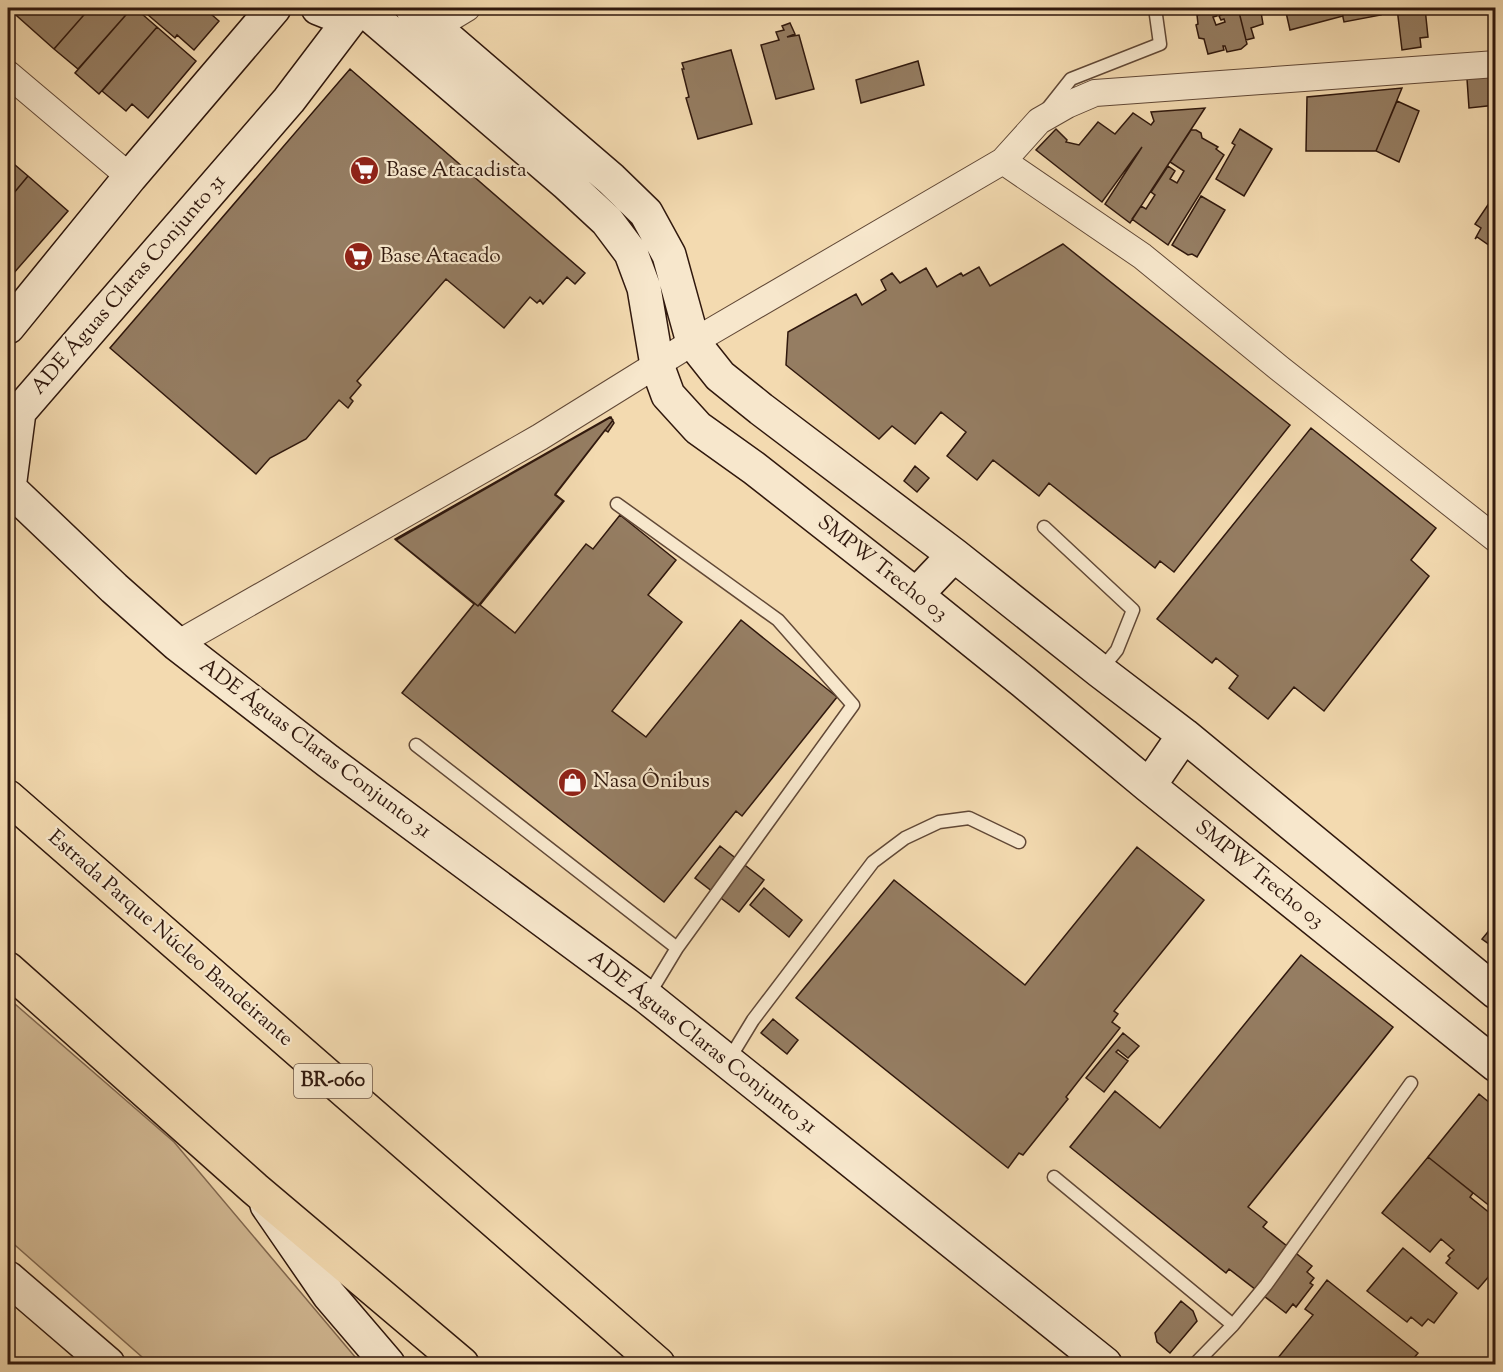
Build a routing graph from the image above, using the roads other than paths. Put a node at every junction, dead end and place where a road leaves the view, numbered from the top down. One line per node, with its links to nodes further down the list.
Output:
1 (274, 8): 11 (street)
2 (318, 8): 5 (street)
3 (467, 8): 6 (street)
4 (1155, 8): 9 (lane)
5 (359, 9): 14 (street, SMPW Trecho 03); 15 (street, ADE Águas Claras Conjunto 31)
6 (423, 18): 13 (street)
7 (1496, 64): 9 (street)
8 (8, 74): 11 (street)
9 (1039, 121): 10 (street)
10 (1002, 160): 13 (street); 19 (street)
11 (130, 177): 12 (street)
12 (8, 327)
13 (693, 342): 14 (street); 20 (street)
14 (657, 365): 21 (street, SMPW Trecho 03); 22 (street)
15 (13, 407): 16 (street, ADE Águas Claras Conjunto 31)
16 (8, 487): 22 (street, ADE Águas Claras Conjunto 31)
17 (618, 504): 29 (lane)
18 (1044, 527): 23 (lane)
19 (1496, 539)
20 (954, 555): 21 (street); 23 (street)
21 (916, 596): 26 (street, SMPW Trecho 03)
22 (177, 644): 32 (street, ADE Águas Claras Conjunto 31)
23 (1100, 671): 24 (street)
24 (1184, 735): 26 (street); 31 (street)
25 (416, 745): 29 (lane)
26 (1149, 786): 34 (street, SMPW Trecho 03)
27 (8, 797): 43 (highway, Estrada Parque Núcleo Bandeirante / BR-060)
28 (1019, 842): 33 (lane)
29 (677, 948): 32 (lane)
30 (8, 969): 37 (highway)
31 (1496, 992)
32 (647, 997): 33 (street, ADE Águas Claras Conjunto 31)
33 (728, 1061): 44 (street, ADE Águas Claras Conjunto 31)
34 (1494, 1061)
35 (1411, 1083): 39 (lane)
36 (1054, 1177): 39 (lane)
37 (255, 1189): 41 (street); 42 (highway)
38 (8, 1278): 40 (street)
39 (1233, 1325): 45 (lane)
40 (108, 1365)
41 (388, 1365)
42 (462, 1365)
43 (658, 1365)
44 (1105, 1365)
45 (1195, 1365)

